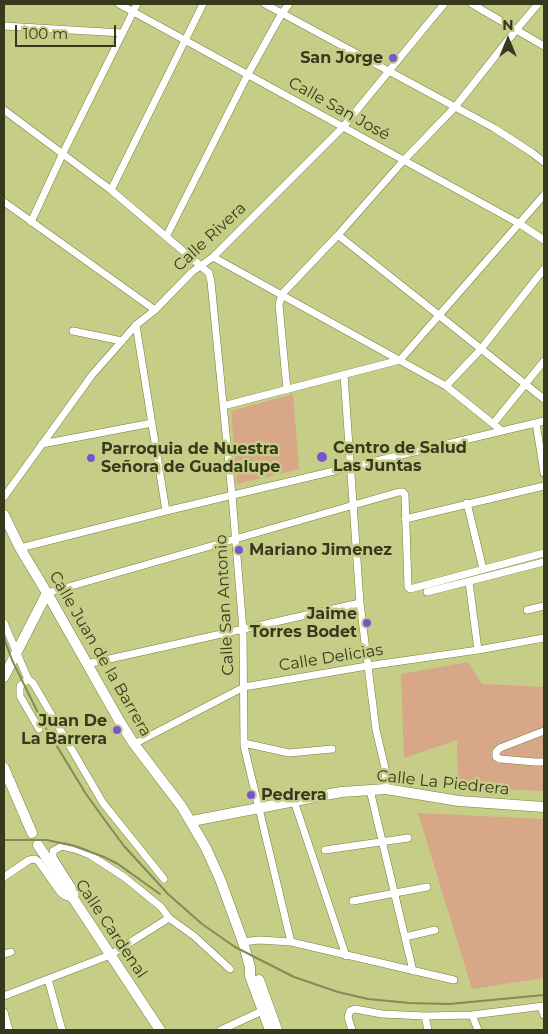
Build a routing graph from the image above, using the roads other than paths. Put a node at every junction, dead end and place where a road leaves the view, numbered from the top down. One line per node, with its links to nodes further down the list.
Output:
1 (119, 4): 9 (street, Calle San José)
2 (137, 4): 9 (street)
3 (203, 4): 14 (street)
4 (265, 4): 10 (street)
5 (289, 4): 10 (street)
6 (444, 4): 16 (street, Calle Rivera)
7 (472, 4): 12 (street)
8 (538, 4): 12 (street)
9 (133, 11): 13 (street); 14 (street, Calle San José)
10 (282, 13): 16 (street); 17 (street)
11 (4, 26): 13 (street)
12 (516, 30): 15 (street); 18 (street)
13 (122, 33): 21 (street)
14 (185, 40): 17 (street, Calle San José); 24 (street)
15 (544, 46)
16 (388, 70): 18 (street); 20 (street, Calle Rivera)
17 (248, 74): 20 (street, Calle San José); 30 (street)
18 (455, 107): 22 (street); 23 (street)
19 (4, 110): 21 (street)
20 (343, 126): 22 (street, Calle San José); 32 (street, Calle Rivera)
21 (63, 153): 24 (street); 27 (street)
22 (404, 160): 28 (street, Calle San José); 29 (street)
23 (544, 162)
24 (111, 190): 30 (street)
25 (544, 195): 28 (street)
26 (4, 202): 27 (street)
27 (31, 222): 36 (street)
28 (520, 224): 31 (street, Calle San José); 37 (street)
29 (338, 235): 35 (street); 37 (street)
30 (166, 237): 33 (street)
31 (544, 240)
32 (213, 257): 33 (street, Calle Rivera); 35 (street)
33 (200, 266): 36 (street, Calle Rivera); 49 (street, Calle San Antonio)
34 (544, 269): 41 (street)
35 (282, 294): 42 (street); 47 (street)
36 (155, 310): 38 (street, Calle Rivera)
37 (439, 316): 41 (street); 42 (street)
38 (136, 325): 40 (street, Calle Rivera); 51 (street)
39 (74, 331): 40 (street)
40 (122, 341): 54 (street, Calle Rivera)
41 (481, 349): 45 (street); 46 (street)
42 (400, 360): 44 (street); 46 (street)
43 (544, 361): 45 (street)
44 (344, 375): 47 (street); 55 (street)
45 (526, 384): 48 (street); 52 (street)
46 (446, 386): 52 (street)
47 (287, 390): 49 (street)
48 (544, 399)
49 (223, 406): 58 (street, Calle San Antonio)
50 (540, 422): 53 (street); 56 (street)
51 (152, 423): 54 (street); 62 (street)
52 (493, 424): 53 (street)
53 (502, 431): 55 (street)
54 (42, 444): 59 (street, Calle Rivera)
55 (350, 467): 58 (street); 61 (street)
56 (544, 473)
57 (544, 486): 60 (street)
58 (232, 495): 62 (street); 65 (street, Calle San Antonio)
59 (4, 497)
60 (467, 504): 64 (street); 69 (street)
61 (353, 506): 64 (street); 65 (street); 73 (street)
62 (166, 511): 66 (street)
63 (4, 515): 66 (street, Calle Juan de la Barrera)
64 (405, 519): 69 (street)
65 (236, 539): 72 (street); 77 (street, Calle San Antonio)
66 (20, 548): 72 (street, Calle Juan de la Barrera)
67 (544, 553): 69 (street)
68 (544, 562): 70 (street)
69 (483, 569)
70 (469, 582): 71 (street); 79 (street)
71 (427, 592)
72 (47, 593): 80 (street); 81 (street, Calle Juan de la Barrera)
73 (360, 602): 77 (street); 82 (street)
74 (544, 606): 75 (street)
75 (527, 610)
76 (4, 623): 80 (street)
77 (243, 630): 81 (street); 85 (street, Calle San Antonio)
78 (544, 638): 79 (street, Calle Delicias)
79 (478, 650): 82 (street, Calle Delicias)
80 (16, 653): 83 (street); 84 (street)
81 (87, 664): 89 (street, Calle Juan de la Barrera)
82 (367, 666): 85 (street, Calle Delicias); 93 (street)
83 (4, 677)
84 (28, 678): 86 (street); 105 (street)
85 (244, 687): 88 (street, Calle San Antonio); 89 (street, Calle Delicias)
86 (39, 729)
87 (544, 731): 91 (street)
88 (244, 743): 90 (street); 97 (street, Calle San Antonio)
89 (134, 744): 98 (street, Calle Juan de la Barrera)
90 (332, 749)
91 (544, 762)
92 (4, 768): 99 (street)
93 (386, 789): 94 (street, Calle La Piedrera); 96 (street, Calle La Piedrera)
94 (370, 790): 95 (street, Calle La Piedrera); 101 (street)
95 (294, 801): 97 (street, Calle La Piedrera); 116 (street)
96 (544, 807)
97 (259, 808): 98 (street, Calle La Piedrera); 114 (street, Calle San Antonio)
98 (192, 822): 113 (street, Calle Juan de la Barrera)
99 (32, 833)
100 (408, 838): 101 (street)
101 (382, 842): 103 (street); 107 (street)
102 (38, 845): 108 (street, Calle Cardenal)
103 (325, 850)
104 (4, 877): 108 (street)
105 (164, 878)
106 (427, 887): 107 (street)
107 (394, 893): 109 (street); 112 (street)
108 (71, 898): 110 (street); 115 (street, Calle Cardenal)
109 (353, 901)
110 (169, 918): 115 (street); 118 (street)
111 (435, 930): 112 (street)
112 (405, 937): 119 (street)
113 (243, 942): 114 (street); 117 (street, Calle Juan de la Barrera)
114 (291, 942): 116 (street)
115 (110, 955): 120 (street); 131 (street, Calle Cardenal)
116 (346, 956): 119 (street)
117 (250, 967): 124 (street, Calle Juan de la Barrera); 134 (street, Calle Juan de la Barrera)
118 (230, 969)
119 (413, 971): 121 (street)
120 (48, 979): 122 (street); 130 (street)
121 (454, 980)
122 (4, 996)
123 (543, 1006): 126 (street); 127 (street)
124 (262, 1011): 132 (street); 133 (street, Calle Juan de la Barrera)
125 (4, 1012): 129 (street)
126 (472, 1015): 128 (street); 137 (street)
127 (544, 1015)
128 (425, 1016): 135 (street); 136 (street)
129 (9, 1030)
130 (62, 1030)
131 (160, 1030)
132 (221, 1030)
133 (270, 1030)
134 (277, 1030)
135 (352, 1030)
136 (428, 1030)
137 (478, 1030)

